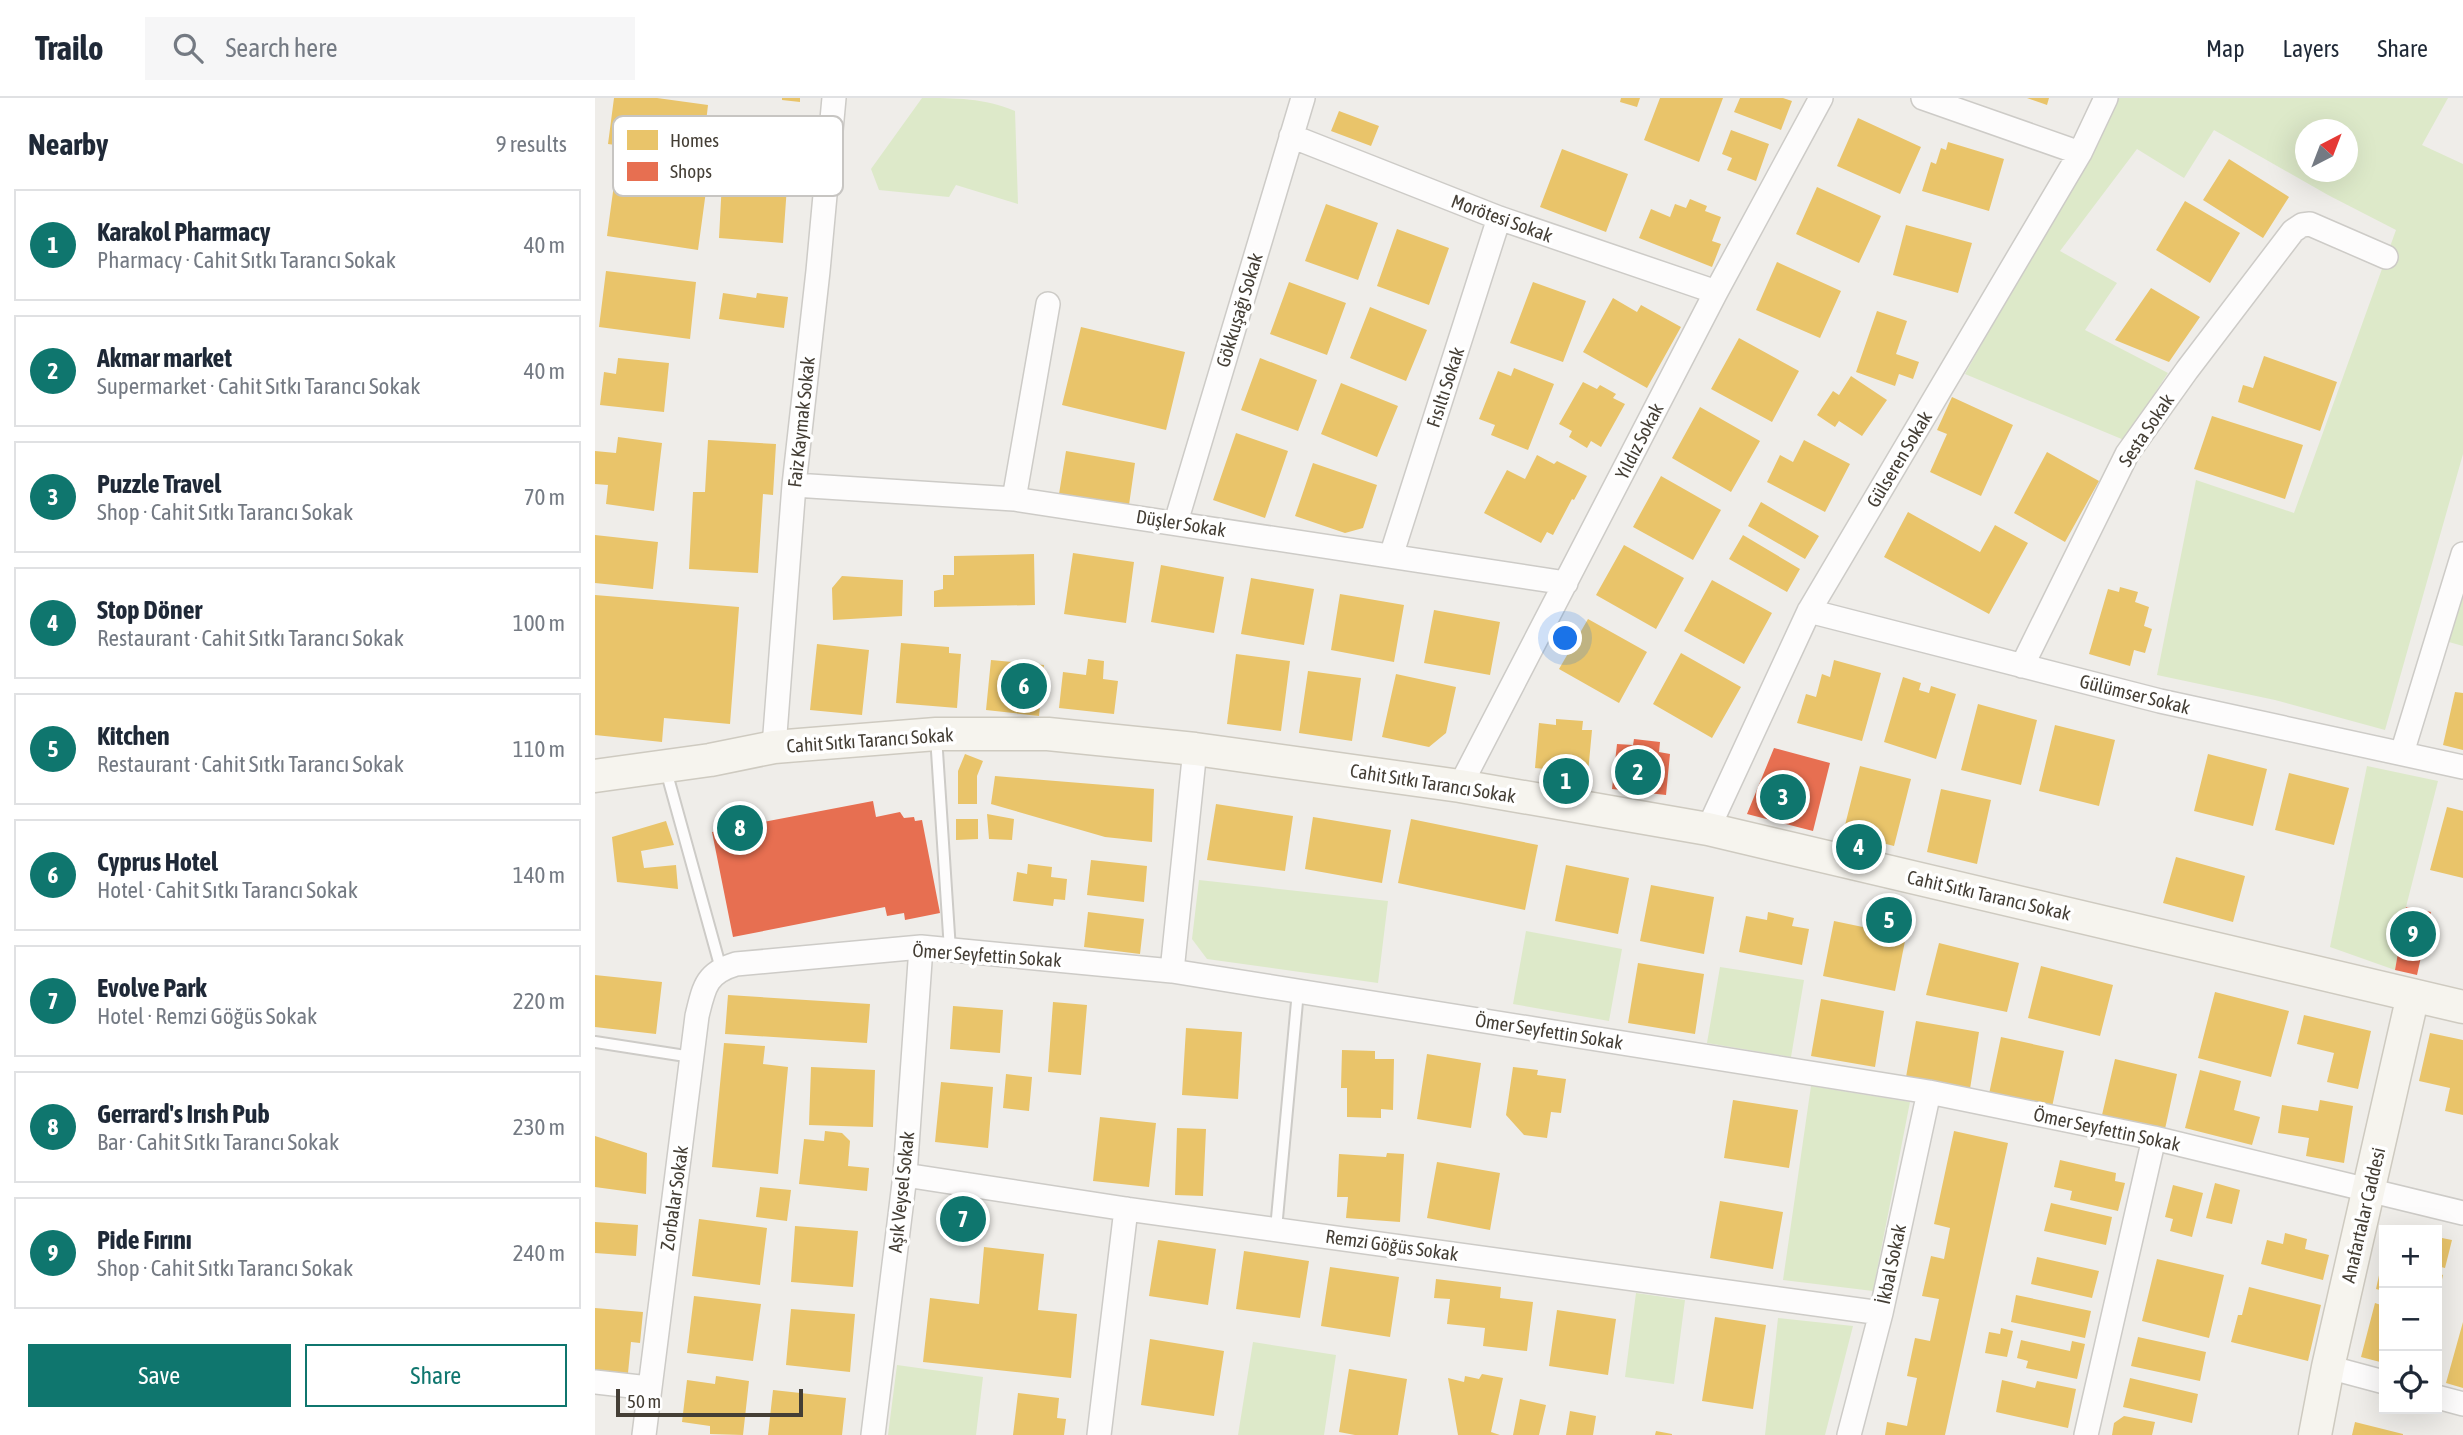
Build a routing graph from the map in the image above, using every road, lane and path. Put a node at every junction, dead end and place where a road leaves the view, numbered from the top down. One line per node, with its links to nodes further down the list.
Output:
1 (834, 98): 6 (street, Faiz Kaymak Sokak)
2 (1303, 98): 7 (street, Gökkuşağı Sokak)
3 (1821, 98): 12 (street, Yıldız Sokak)
4 (1923, 98): 8 (street)
5 (2106, 98): 8 (street, Gülseren Sokak)
6 (832, 116)
7 (1291, 136): 10 (street, Morötesi Sokak); 16 (street, Gökkuşağı Sokak)
8 (2080, 153): 20 (street, Gülseren Sokak)
9 (825, 196): 14 (street, Faiz Kaymak Sokak)
10 (1499, 218): 12 (street, Morötesi Sokak); 18 (street, Fısıltı Sokak)
11 (2386, 257): 21 (street, Sesta Sokak)
12 (1716, 292): 19 (street, Yıldız Sokak)
13 (1048, 304): 15 (street)
14 (794, 485): 15 (street, Düşler Sokak); 23 (street, Faiz Kaymak Sokak)
15 (1014, 499): 16 (street, Düşler Sokak)
16 (1176, 522): 18 (street, Düşler Sokak)
17 (2463, 554): 25 (street)
18 (1391, 556): 19 (street, Düşler Sokak)
19 (1566, 583): 30 (street, Yıldız Sokak)
20 (1809, 611): 21 (street, Gülümser Sokak); 32 (street, Gülseren Sokak)
21 (2022, 666): 25 (street, Gülümser Sokak)
22 (936, 734): 23 (street, Cahit Sıtkı Tarancı Sokak); 24 (street, Cahit Sıtkı Tarancı Sokak); 34 (lane)
23 (774, 747): 26 (street, Cahit Sıtkı Tarancı Sokak)
24 (1195, 750): 30 (street, Cahit Sıtkı Tarancı Sokak); 36 (street)
25 (2402, 754): 27 (street, Gülümser Sokak)
26 (711, 760): 28 (street); 29 (street, Cahit Sıtkı Tarancı Sokak)
27 (2463, 767)
28 (667, 774): 31 (street); 35 (lane)
29 (595, 776)
30 (1460, 786): 32 (street, Cahit Sıtkı Tarancı Sokak)
31 (595, 798)
32 (1708, 829): 38 (street, Cahit Sıtkı Tarancı Sokak)
33 (921, 947): 34 (street, Ömer Seyfettin Sokak); 35 (street, Ömer Seyfettin Sokak); 44 (street, Aşık Veysel Sokak)
34 (950, 950): 36 (street, Ömer Seyfettin Sokak)
35 (721, 969): 41 (street, Zorbalar Sokak)
36 (1172, 971): 37 (street, Ömer Seyfettin Sokak)
37 (1298, 991): 42 (street, Ömer Seyfettin Sokak); 48 (lane)
38 (2413, 995): 39 (street, Cahit Sıtkı Tarancı Sokak); 45 (street, Anafartalar Caddesi)
39 (2463, 1007)
40 (595, 1042): 41 (lane)
41 (692, 1057): 53 (street, Zorbalar Sokak)
42 (1929, 1092): 43 (street, Ömer Seyfettin Sokak); 49 (street, İkbal Sokak)
43 (2154, 1139): 45 (street, Ömer Seyfettin Sokak); 60 (street)
44 (905, 1175): 46 (street, Remzi Göğüs Sokak); 58 (street, Aşık Veysel Sokak)
45 (2368, 1189): 47 (street, Ömer Seyfettin Sokak); 50 (street, Anafartalar Caddesi)
46 (1126, 1209): 48 (street, Remzi Göğüs Sokak); 56 (street)
47 (2463, 1213)
48 (1276, 1229): 49 (street, Remzi Göğüs Sokak)
49 (1881, 1313): 59 (street, İkbal Sokak)
50 (2328, 1367): 51 (street); 61 (street, Anafartalar Caddesi)
51 (2379, 1381)
52 (595, 1382): 53 (street)
53 (649, 1388): 57 (street, Zorbalar Sokak)
54 (2442, 1398): 55 (street)
55 (2463, 1404)
56 (1103, 1434)
57 (644, 1435)
58 (873, 1435)
59 (1849, 1435)
60 (2086, 1435)
61 (2315, 1435)

